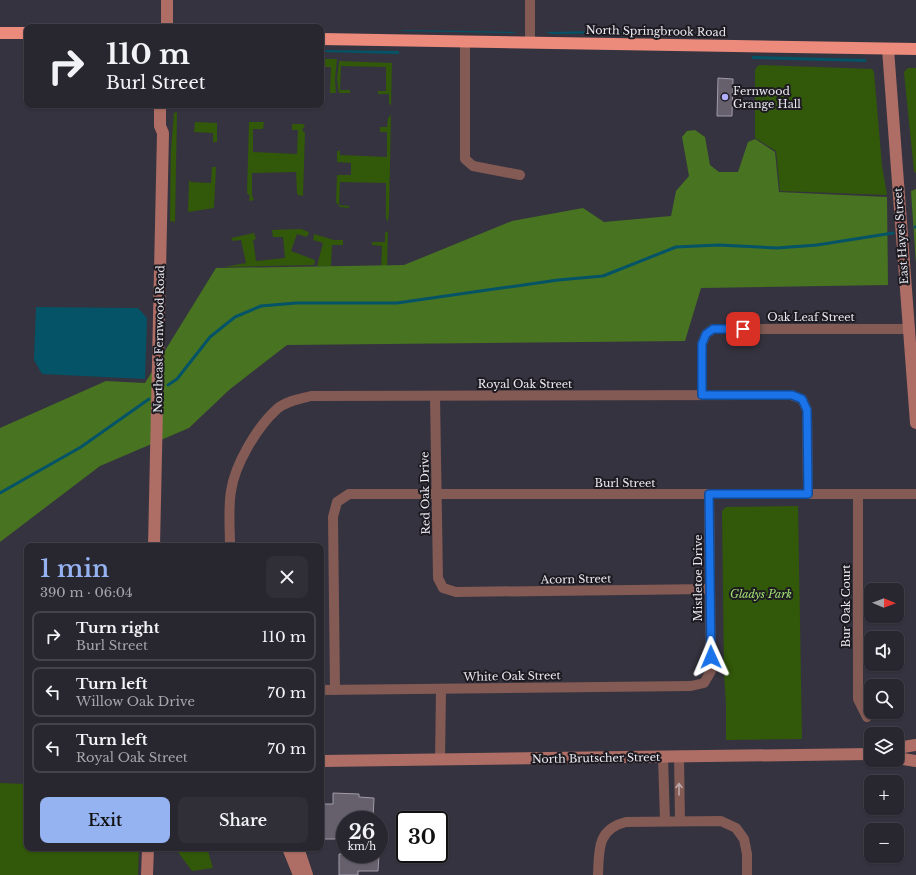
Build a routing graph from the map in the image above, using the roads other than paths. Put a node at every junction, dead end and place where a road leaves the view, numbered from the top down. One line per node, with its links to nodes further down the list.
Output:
1 (167, 0): 3 (street)
2 (530, 0): 8 (street)
3 (167, 24)
4 (0, 33): 5 (highway)
5 (24, 33)
6 (324, 39): 7 (highway, North Springbrook Road)
7 (466, 42): 8 (highway, North Springbrook Road); 14 (street)
8 (530, 43): 9 (highway, North Springbrook Road)
9 (888, 49): 10 (highway, North Springbrook Road); 15 (street, East Hayes Street)
10 (916, 49)
11 (160, 108): 13 (street, Northeast Fernwood Road)
12 (168, 108): 13 (street, Northeast Fernwood Road)
13 (163, 133): 24 (street, Northeast Fernwood Road)
14 (520, 175)
15 (908, 329): 16 (street, Oak Leaf Street); 18 (street, East Hayes Street)
16 (702, 395): 17 (street, Royal Oak Street); 20 (street, Royal Oak Street)
17 (435, 396): 23 (street, Red Oak Drive); 25 (street, Royal Oak Street)
18 (916, 423)
19 (709, 494): 20 (street, Burl Street); 23 (street, Burl Street); 27 (street, Mistletoe Drive)
20 (808, 494): 21 (street, Burl Street)
21 (858, 494): 22 (street, Burl Street); 32 (street, Bur Oak Court)
22 (916, 494)
23 (437, 495): 26 (street, Red Oak Drive); 30 (street, Burl Street)
24 (154, 543)
25 (230, 543)
26 (443, 588): 27 (street, Acorn Street)
27 (710, 590): 28 (street, Mistletoe Drive)
28 (704, 683): 31 (street, White Oak Street)
29 (324, 690): 30 (street, White Oak Street)
30 (335, 690): 31 (street, White Oak Street)
31 (441, 690): 39 (street)
32 (864, 710)
33 (916, 746): 34 (street)
34 (904, 747)
35 (864, 754): 36 (street, North Brutscher Street)
36 (679, 756): 37 (street, North Brutscher Street); 42 (street, one-way to 36)
37 (663, 757): 39 (street, North Brutscher Street); 43 (street)
38 (904, 759): 41 (street)
39 (440, 760): 40 (street, North Brutscher Street)
40 (324, 761)
41 (916, 761)
42 (680, 821): 43 (street); 51 (street)
43 (665, 822): 50 (street)
44 (148, 851): 47 (street)
45 (289, 851): 48 (street)
46 (299, 851): 49 (street)
47 (147, 875)
48 (299, 875)
49 (307, 875)
50 (598, 875)
51 (747, 875)

